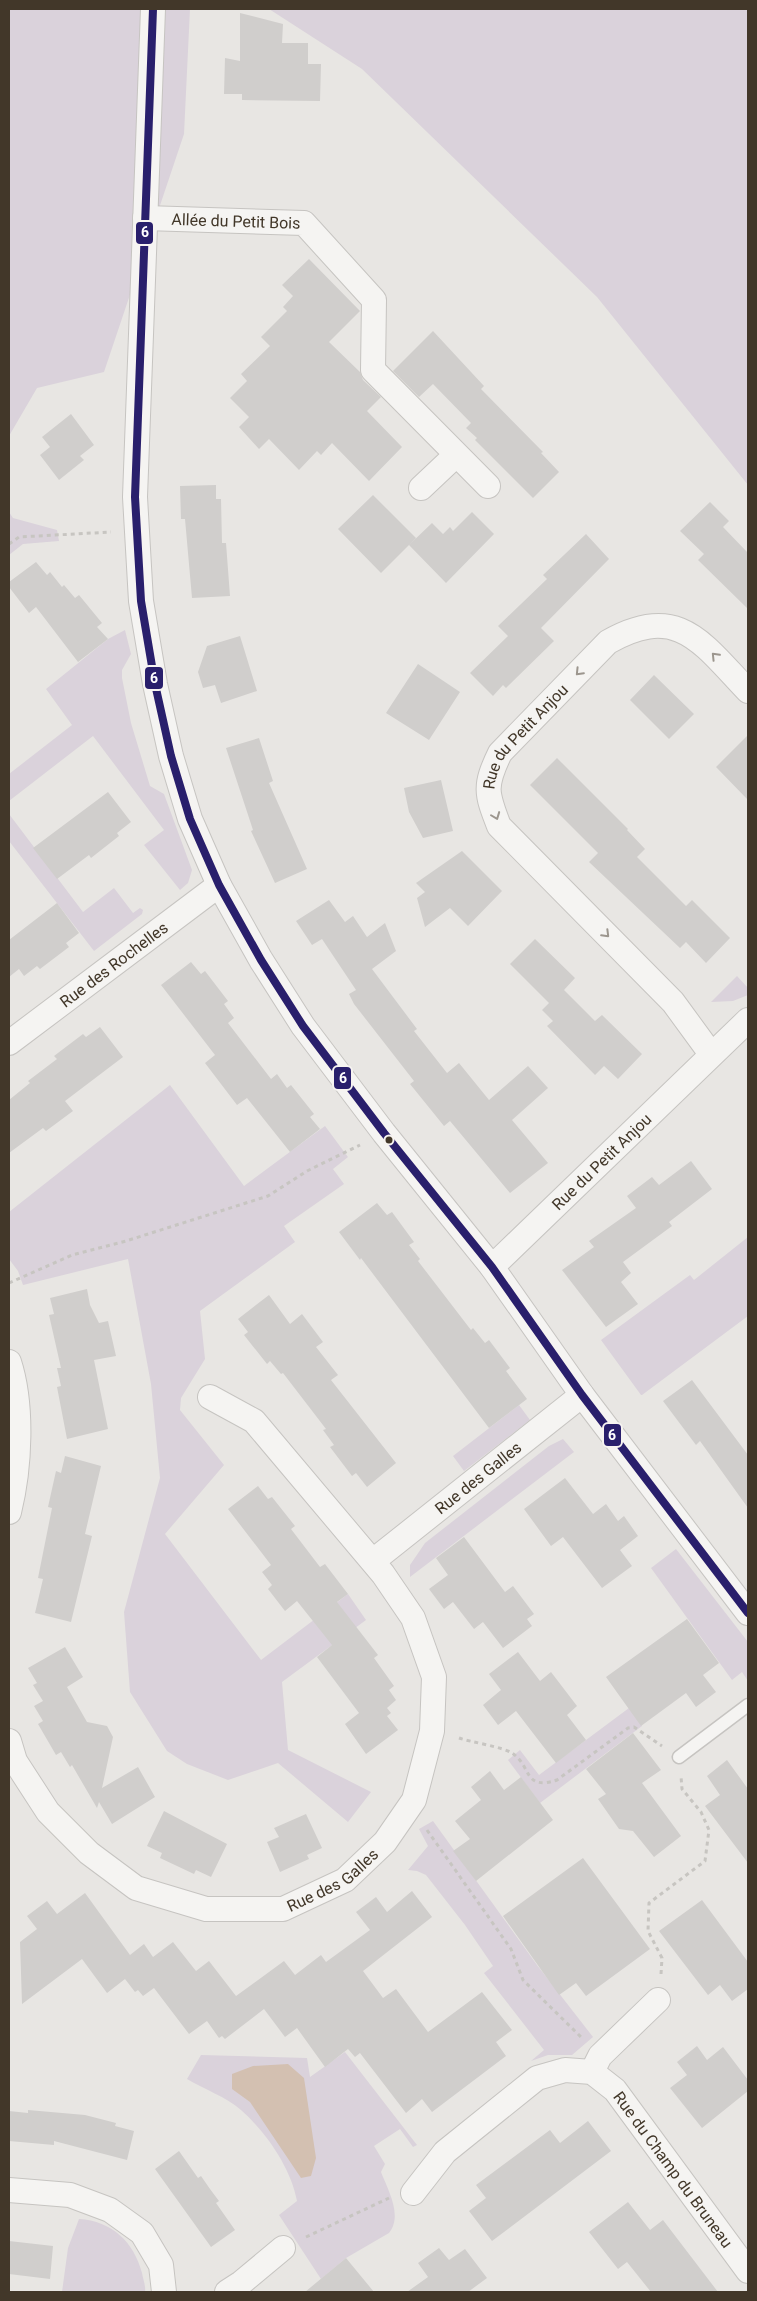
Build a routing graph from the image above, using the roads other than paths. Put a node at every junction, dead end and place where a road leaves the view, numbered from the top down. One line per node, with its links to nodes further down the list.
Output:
1 (153, 9): 2 (street)
2 (146, 218): 3 (street, Allée du Petit Bois); 7 (street)
3 (456, 455): 4 (street, Allée du Petit Bois); 5 (street)
4 (488, 486)
5 (422, 488)
6 (748, 691): 10 (street, Rue du Petit Anjou, one-way to 10)
7 (219, 885): 9 (street, Rue des Rochelles); 11 (street)
8 (748, 1020): 10 (street, Rue du Petit Anjou)
9 (9, 1043)
10 (711, 1054): 11 (street, Rue du Petit Anjou)
11 (492, 1267): 13 (street)
12 (9, 1362): 15 (street)
13 (582, 1394): 16 (street, Rue des Galles); 17 (street)
14 (210, 1398): 16 (street, Rue des Galles)
15 (9, 1512)
16 (372, 1561): 19 (street, Rue des Galles)
17 (748, 1613)
18 (748, 1705): 20 (lane)
19 (9, 1741)
20 (678, 1757)
21 (658, 2000): 22 (street)
22 (596, 2064): 24 (street); 26 (street, Rue du Champ du Bruneau)
23 (9, 2190): 28 (street)
24 (413, 2193)
25 (283, 2248): 27 (street)
26 (748, 2271)
27 (239, 2289)
28 (164, 2292)

